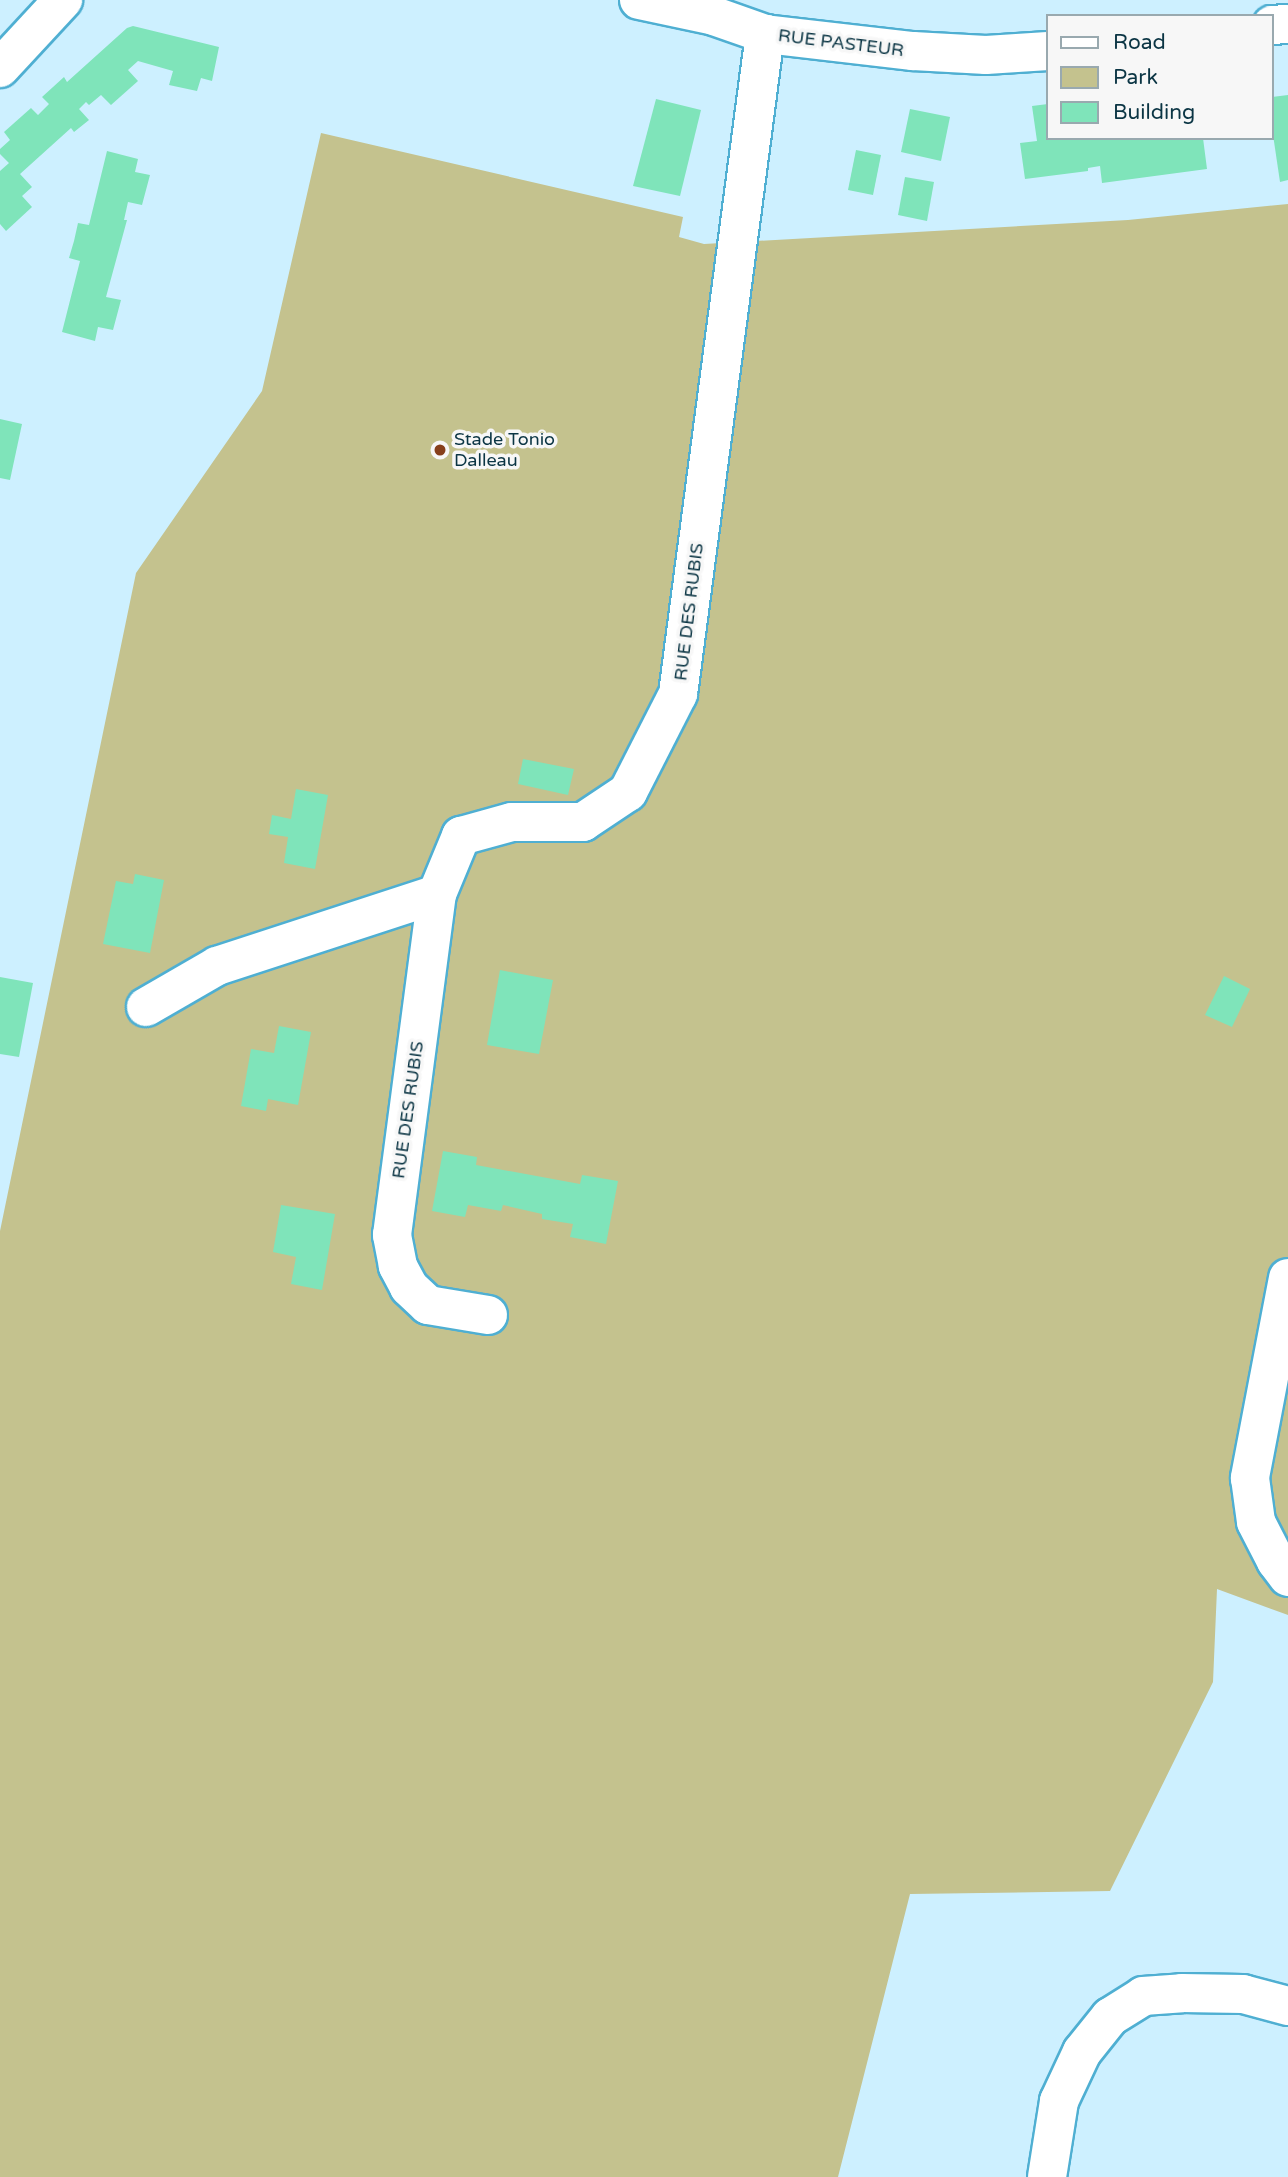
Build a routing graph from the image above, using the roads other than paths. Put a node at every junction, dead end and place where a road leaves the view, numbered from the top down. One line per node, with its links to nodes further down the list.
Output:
1 (64, 0): 6 (street)
2 (639, 0): 3 (street, RUE PASTEUR)
3 (716, 8): 4 (street, RUE PASTEUR)
4 (765, 34): 5 (street, RUE PASTEUR); 7 (street, RUE DES RUBIS)
5 (1046, 51)
6 (0, 68)
7 (437, 894): 8 (street); 10 (street, RUE DES RUBIS)
8 (146, 1007)
9 (1288, 1278): 11 (street)
10 (488, 1315)
11 (1288, 1577)
12 (1288, 2006): 13 (street)
13 (1047, 2177)

